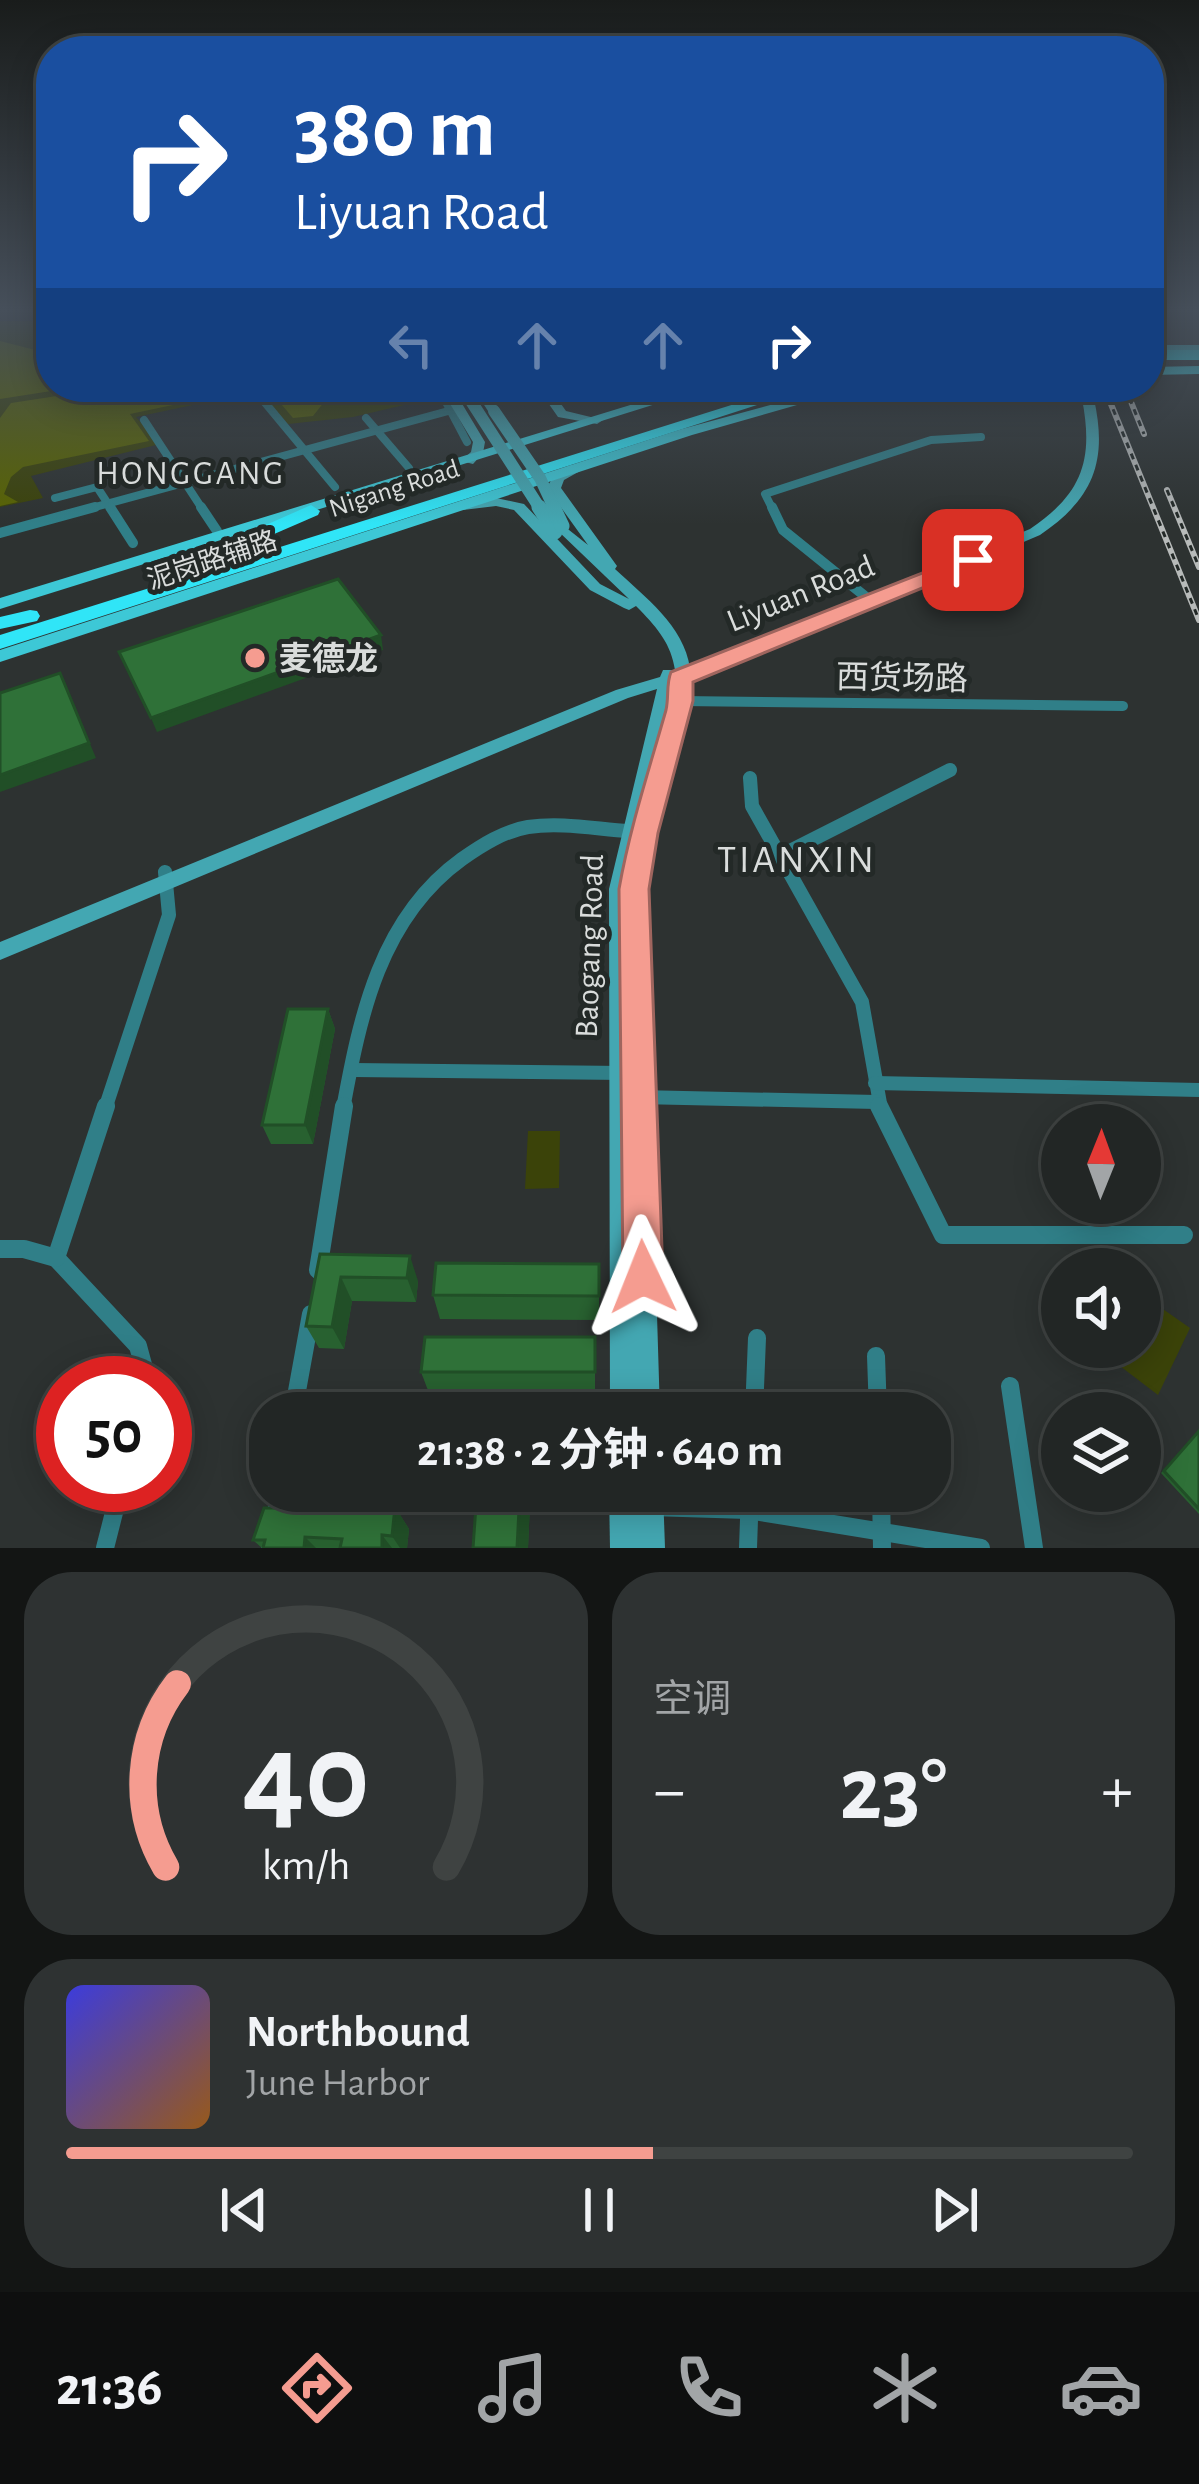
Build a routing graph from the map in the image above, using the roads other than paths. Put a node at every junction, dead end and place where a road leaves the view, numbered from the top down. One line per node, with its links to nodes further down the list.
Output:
1 (264, 402): 24 (street)
2 (449, 402): 16 (street)
3 (452, 402): 25 (main road)
4 (462, 402): 35 (main road, bridge)
5 (476, 402): 35 (main road, bridge)
6 (488, 402): 35 (main road, bridge)
7 (549, 402): 22 (main road)
8 (553, 402): 19 (main road)
9 (655, 402): 19 (main road, 泥岗路辅路)
10 (713, 402): 39 (highway, Nigang Road)
11 (755, 402): 38 (highway, Nigang Road)
12 (769, 402): 17 (highway)
13 (793, 402): 17 (main road, 泥岗路辅路)
14 (1088, 402): 40 (main road, Liyuan Road)
15 (1089, 402): 47 (main road, Liyuan Road)
16 (452, 410): 21 (street); 25 (street)
17 (741, 415): 27 (main road, 泥岗路辅路)
18 (366, 418): 21 (street)
19 (597, 420): 22 (main road, 泥岗路辅路)
20 (144, 421): 28 (street)
21 (377, 431): 24 (street); 26 (street)
22 (544, 437): 25 (main road, 泥岗路辅路)
23 (981, 437): 40 (street)
24 (299, 448): 28 (street); 29 (street)
25 (468, 452): 33 (main road, 泥岗路辅路)
26 (409, 468)
27 (575, 468): 32 (main road, 泥岗路辅路); 42 (main road)
28 (184, 481): 31 (street); 34 (street)
29 (335, 487)
30 (55, 498): 31 (street)
31 (107, 503): 36 (street); 37 (street)
32 (458, 507): 42 (main road); 44 (main road, 泥岗路辅路)
33 (311, 511): 39 (highway); 41 (main road, 泥岗路辅路)
34 (218, 531)
35 (560, 531): 42 (main road)
36 (0, 533)
37 (133, 543)
38 (274, 556): 44 (highway); 45 (highway, Nigang Road)
39 (166, 574): 43 (highway, Nigang Road)
40 (866, 597): 47 (main road, Liyuan Road)
41 (0, 604)
42 (638, 607): 47 (main road)
43 (0, 624)
44 (104, 624): 46 (main road, 泥岗路辅路)
45 (0, 642)
46 (0, 656)
47 (676, 681): 48 (street, 西货场路); 51 (main road, Baogang Road); 53 (main road, Liyuan Road); 58 (main road, Baogang Road)
48 (1123, 706)
49 (950, 770): 52 (street)
50 (750, 778): 52 (street)
51 (629, 831): 56 (street); 58 (main road, Baogang Road)
52 (780, 856): 57 (street)
53 (167, 876): 54 (main road, Liyuan Road); 55 (main road, Liyuan Road); 63 (street)
54 (0, 940)
55 (0, 950)
56 (353, 1070): 58 (street); 68 (street)
57 (875, 1083): 59 (street); 60 (street)
58 (629, 1085): 60 (street); 69 (main road, Baogang Road); 70 (main road, Baogang Road)
59 (1199, 1090)
60 (877, 1102): 61 (street)
61 (1184, 1235)
62 (0, 1249): 63 (street)
63 (56, 1258): 65 (street)
64 (757, 1338): 71 (street)
65 (141, 1356)
66 (876, 1356): 72 (street)
67 (1010, 1386): 86 (street)
68 (297, 1392)
69 (624, 1392)
70 (645, 1392)
71 (755, 1392)
72 (877, 1392)
73 (115, 1512): 80 (street)
74 (276, 1512): 81 (street)
75 (635, 1512): 82 (main road)
76 (643, 1512): 83 (main road)
77 (749, 1512): 84 (street)
78 (788, 1512): 79 (street)
79 (882, 1539): 85 (street)
80 (105, 1548)
81 (270, 1548)
82 (625, 1548)
83 (650, 1548)
84 (748, 1548)
85 (981, 1548)
86 (1034, 1548)

